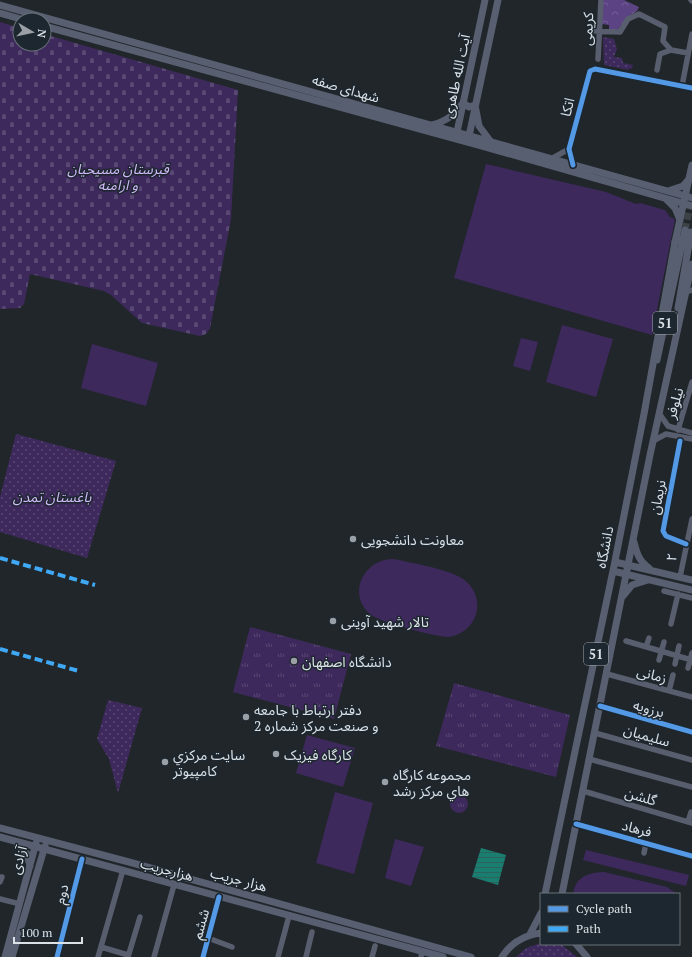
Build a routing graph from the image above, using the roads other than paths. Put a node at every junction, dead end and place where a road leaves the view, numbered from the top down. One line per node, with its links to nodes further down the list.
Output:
1 (485, 0): 18 (main road, آیت الله طاهری)
2 (498, 0): 19 (main road, آیت الله طاهری)
3 (601, 0): 8 (street, کریمی)
4 (0, 5): 10 (main road, شهدای صفه)
5 (0, 13): 6 (main road)
6 (12, 16)
7 (52, 28): 12 (main road, شهدای صفه)
8 (597, 31): 11 (street); 14 (street, کریمی)
9 (692, 34): 13 (street)
10 (143, 44): 12 (main road); 20 (main road, شهدای صفه)
11 (671, 50): 13 (street); 15 (street)
12 (141, 53): 23 (main road, شهدای صفه)
13 (688, 53): 16 (street)
14 (598, 59)
15 (657, 70)
16 (682, 86): 17 (street); 25 (street, اتکا)
17 (692, 88)
18 (463, 103): 19 (main road); 20 (main road); 21 (main road, آیت الله طاهری)
19 (475, 105): 22 (main road, آیت الله طاهری); 24 (main road, آیت الله طاهری)
20 (432, 125): 21 (main road, شهدای صفه)
21 (457, 132): 22 (main road, شهدای صفه); 23 (main road, آیت الله طاهری)
22 (469, 136): 23 (main road, آیت الله طاهری); 24 (main road, شهدای صفه)
23 (461, 140): 30 (main road, شهدای صفه)
24 (491, 142): 26 (main road, شهدای صفه)
25 (569, 149): 26 (street); 27 (street)
26 (551, 159): 27 (main road, شهدای صفه)
27 (573, 165): 30 (main road, شهدای صفه)
28 (692, 165): 29 (main road, دانشگاه)
29 (690, 177): 30 (main road); 31 (main road, دانشگاه)
30 (664, 194): 31 (main road, شهدای صفه); 33 (main road)
31 (687, 200): 32 (main road, شهدای صفه); 33 (main road, دانشگاه)
32 (692, 206)
33 (680, 220): 36 (main road, دانشگاه)
34 (688, 231): 41 (main road, 51); 42 (main road, 51)
35 (692, 241): 36 (main road, bridge)
36 (675, 242): 42 (main road, دانشگاه)
37 (692, 264): 38 (main road, دانشگاه)
38 (691, 282): 39 (main road, دانشگاه)
39 (690, 290): 41 (main road, دانشگاه)
40 (692, 382): 43 (street, نیلوفر)
41 (659, 413): 43 (street); 46 (main road, دانشگاه / 51)
42 (644, 414): 53 (main road, دانشگاه / 51)
43 (678, 430): 44 (street)
44 (692, 433)
45 (692, 439): 46 (street)
46 (653, 441): 49 (main road, دانشگاه / 51)
47 (680, 441): 50 (street, نریمان)
48 (692, 519): 50 (street, ۲)
49 (633, 540): 54 (main road, دانشگاه / 51); 55 (main road)
50 (686, 544): 51 (street, ۲)
51 (685, 551): 52 (street); 58 (street, ۲)
52 (692, 554)
53 (615, 562): 54 (main road); 56 (main road, دانشگاه / 51)
54 (628, 565): 55 (main road); 57 (main road, 51)
55 (653, 570): 58 (main road)
56 (613, 571): 57 (main road); 109 (main road, دانشگاه / 51)
57 (627, 575): 59 (main road); 64 (main road, دانشگاه / 51)
58 (680, 577): 60 (main road)
59 (651, 579): 62 (main road); 64 (main road)
60 (692, 580)
61 (664, 590): 63 (street)
62 (692, 590)
63 (678, 594): 65 (street); 66 (street)
64 (623, 596): 78 (main road, دانشگاه / 51)
65 (692, 598)
66 (671, 624)
67 (649, 638): 71 (street)
68 (626, 641): 71 (street)
69 (664, 642): 72 (street)
70 (679, 646): 73 (street)
71 (646, 647): 72 (street)
72 (661, 651): 73 (street); 75 (street)
73 (677, 656): 74 (street); 76 (street)
74 (692, 658): 77 (street)
75 (659, 660)
76 (675, 664)
77 (688, 668)
78 (606, 674): 80 (street, زمانی); 82 (main road, دانشگاه / 51)
79 (673, 675): 80 (street)
80 (669, 691): 81 (street, زمانی)
81 (692, 697)
82 (600, 706): 83 (street, برزویه); 84 (main road, دانشگاه / 51)
83 (692, 732)
84 (595, 733): 85 (main road, دانشگاه / 51); 86 (street, سلیمیان)
85 (589, 759): 87 (street); 88 (main road, دانشگاه / 51)
86 (692, 760)
87 (692, 787)
88 (583, 791): 90 (street, گلشن); 91 (main road, دانشگاه / 51)
89 (691, 812): 90 (street)
90 (690, 822)
91 (576, 824): 97 (street, فرهاد); 110 (main road, دانشگاه / 51)
92 (0, 828): 94 (main road, هزار جریب)
93 (0, 837): 96 (main road, هزارجریب)
94 (38, 839): 95 (main road, هزار جریب); 98 (main road, آزادی)
95 (46, 841): 99 (main road, آزادی); 108 (main road, هزار جریب)
96 (17, 842): 98 (main road, هزارجریب); 103 (main road)
97 (646, 843): 100 (street); 101 (street, فرهاد)
98 (35, 847): 99 (main road, هزارجریب); 103 (main road, آزادی)
99 (44, 849): 102 (main road, هزارجریب); 130 (main road, آزادی)
100 (644, 853)
101 (692, 856)
102 (82, 859): 104 (main road, هزارجریب); 131 (street, دوم)
103 (30, 866): 113 (main road, آزادی)
104 (123, 870): 107 (main road, هزارجریب); 125 (street)
105 (0, 877): 106 (street)
106 (0, 882)
107 (174, 885): 111 (main road, هزارجریب); 133 (street)
108 (218, 886): 111 (main road); 120 (main road, هزار جریب)
109 (545, 893)
110 (562, 893)
111 (218, 896): 114 (main road, هزارجریب); 121 (street, ششم)
112 (0, 899): 113 (street)
113 (20, 904): 129 (main road, آزادی)
114 (289, 916): 122 (main road, هزارجریب); 135 (street)
115 (140, 917): 128 (street)
116 (540, 917): 119 (main road)
117 (312, 932): 136 (street)
118 (540, 933): 119 (main road)
119 (530, 934): 140 (main road)
120 (392, 935): 122 (main road); 139 (main road, هزار جریب)
121 (208, 938): 126 (street); 134 (street, ششم)
122 (390, 943): 127 (main road, هزارجریب)
123 (577, 945): 141 (main road)
124 (375, 946): 137 (street)
125 (101, 947): 128 (street); 132 (street)
126 (232, 947)
127 (421, 954): 138 (main road, هزارجریب)
128 (128, 956)
129 (5, 957)
130 (12, 957)
131 (57, 957)
132 (98, 957)
133 (154, 957)
134 (203, 957)
135 (278, 957)
136 (306, 957)
137 (372, 957)
138 (443, 957)
139 (470, 957)
140 (501, 957)
141 (587, 957)

